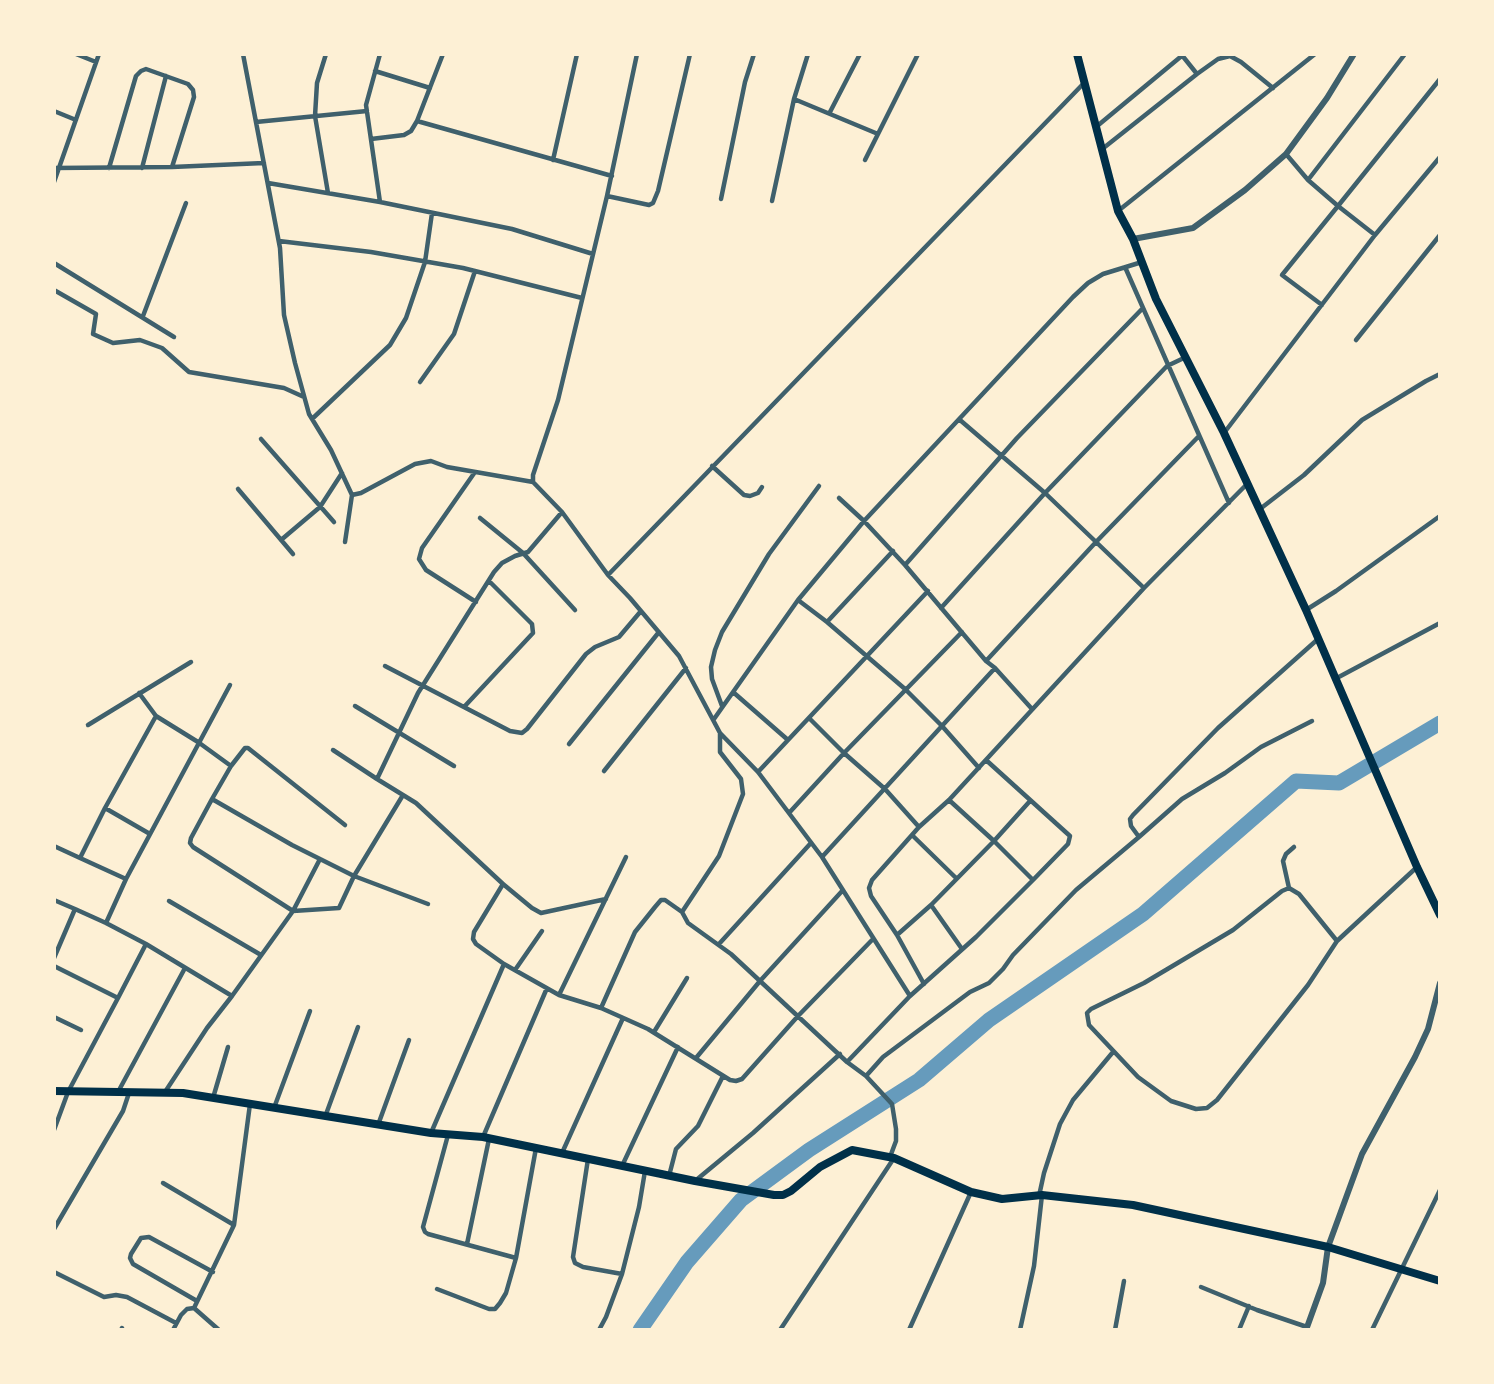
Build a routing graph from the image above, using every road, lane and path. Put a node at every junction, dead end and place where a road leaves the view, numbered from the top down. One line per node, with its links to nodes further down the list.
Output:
1 (76, 54): 20 (street)
2 (99, 54): 20 (street)
3 (238, 54): 18 (street)
4 (326, 54): 32 (street)
5 (380, 54): 21 (street)
6 (444, 54): 26 (street)
7 (577, 54): 42 (street)
8 (637, 54): 49 (street)
9 (690, 54): 54 (street)
10 (754, 54): 55 (street)
11 (808, 54): 28 (street)
12 (860, 54): 31 (street)
13 (918, 54): 37 (street)
14 (1077, 54): 25 (main road)
15 (1315, 54): 27 (street)
16 (1354, 54): 40 (street)
17 (1405, 54): 50 (street)
18 (244, 55): 35 (street)
19 (1182, 55): 22 (street); 36 (street)
20 (96, 62): 33 (street)
21 (375, 71): 26 (street); 30 (street)
22 (1197, 74): 27 (street); 39 (street)
23 (166, 76): 45 (street); 47 (street); 48 (street)
24 (1440, 79): 59 (street)
25 (1084, 83): 36 (main road); 90 (street)
26 (430, 88): 34 (street)
27 (1273, 88): 60 (street)
28 (794, 99): 31 (street); 56 (street)
29 (54, 111): 33 (street)
30 (367, 111): 32 (street); 38 (street)
31 (830, 112): 37 (street)
32 (315, 116): 35 (street); 53 (street)
33 (76, 120): 46 (street)
34 (417, 121): 38 (street); 42 (street)
35 (256, 122): 44 (street)
36 (1095, 128): 39 (main road)
37 (878, 134): 43 (street)
38 (371, 139): 57 (street)
39 (1101, 150): 60 (main road)
40 (1286, 154): 50 (street); 64 (street)
41 (1440, 157): 62 (street)
42 (553, 160): 49 (street)
43 (865, 160)
44 (264, 163): 45 (street); 52 (street)
45 (172, 167): 48 (street)
46 (57, 168): 47 (street); 51 (street)
47 (109, 168): 48 (street)
48 (142, 168)
49 (612, 176): 54 (street)
50 (1308, 180): 59 (street)
51 (54, 182)
52 (268, 183): 53 (street); 65 (street)
53 (328, 193): 57 (street)
54 (607, 196): 66 (street)
55 (721, 199)
56 (772, 201)
57 (380, 202): 61 (street)
58 (186, 203): 76 (street)
59 (1338, 206): 62 (street); 74 (street)
60 (1118, 211): 64 (main road)
61 (432, 213): 66 (street); 67 (street)
62 (1375, 235): 74 (street)
63 (1440, 235): 78 (street)
64 (1132, 239): 68 (main road)
65 (279, 242): 67 (street); 83 (street)
66 (593, 254): 73 (street)
67 (426, 262): 71 (street); 84 (street)
68 (1142, 262): 70 (street); 79 (main road)
69 (54, 263): 76 (street)
70 (1125, 267): 75 (street); 85 (street)
71 (475, 271): 73 (street); 82 (street)
72 (54, 290): 83 (street)
73 (582, 298): 93 (street)
74 (1322, 304): 86 (street)
75 (1142, 309): 80 (street); 89 (street)
76 (142, 316): 77 (street)
77 (174, 337)
78 (1356, 340)
79 (1186, 357): 80 (street); 86 (main road)
80 (1167, 366): 87 (street); 98 (street)
81 (1440, 374): 103 (street)
82 (420, 382)
83 (304, 397): 84 (street)
84 (312, 419): 92 (street)
85 (960, 420): 89 (street); 107 (street)
86 (1224, 433): 94 (main road)
87 (1198, 437): 101 (street); 111 (street)
88 (261, 439): 102 (street)
89 (1001, 455): 98 (street); 115 (street)
90 (712, 466): 96 (street); 116 (street)
91 (475, 472): 93 (street); 99 (street); 121 (street)
92 (342, 473): 99 (street); 102 (street)
93 (533, 482): 104 (street)
94 (1248, 483): 101 (street); 103 (main road)
95 (819, 486): 144 (street)
96 (762, 487)
97 (238, 489): 109 (street)
98 (1045, 492): 111 (street); 122 (street)
99 (352, 495): 110 (street)
100 (839, 498): 107 (street)
101 (1229, 503): 118 (street)
102 (320, 507): 108 (street); 109 (street)
103 (1260, 509): 124 (main road)
104 (562, 512): 113 (street); 116 (street)
105 (1440, 516): 124 (street)
106 (480, 518): 113 (street)
107 (864, 521): 112 (street); 120 (street)
108 (334, 522)
109 (281, 540): 114 (street)
110 (345, 542)
111 (1096, 542): 118 (street); 132 (street)
112 (893, 551): 115 (street); 126 (street)
113 (523, 553): 117 (street); 123 (street)
114 (293, 554)
115 (906, 565): 119 (street)
116 (608, 575): 125 (street)
117 (489, 580): 121 (street); 145 (street)
118 (1144, 588): 146 (street)
119 (928, 591): 122 (street); 131 (street)
120 (798, 600): 126 (street); 141 (street)
121 (476, 602): 139 (street)
122 (941, 608): 129 (street)
123 (575, 610)
124 (1306, 610): 130 (main road)
125 (641, 611): 128 (street); 145 (street)
126 (827, 622): 131 (street)
127 (1440, 623): 137 (street)
128 (659, 632): 135 (street); 157 (street)
129 (962, 632): 132 (street); 140 (street)
130 (1318, 639): 137 (main road); 178 (street)
131 (867, 656): 140 (street); 148 (street)
132 (986, 661): 136 (street)
133 (191, 662): 142 (street)
134 (385, 666): 139 (street)
135 (686, 668): 149 (street); 164 (street)
136 (995, 668): 146 (street); 152 (street)
137 (1335, 679): 187 (main road)
138 (230, 685): 156 (street)
139 (422, 687): 145 (street); 153 (street)
140 (905, 689): 152 (street); 159 (street)
141 (733, 692): 144 (street); 155 (street)
142 (139, 693): 147 (street); 151 (street)
143 (355, 706): 153 (street)
144 (722, 706): 149 (street)
145 (464, 707)
146 (1032, 709): 160 (street)
147 (156, 716): 156 (street); 172 (street)
148 (809, 718): 155 (street); 159 (street)
149 (714, 719): 154 (street)
150 (1312, 721): 178 (street)
151 (88, 725)
152 (942, 726): 163 (street); 167 (street)
153 (400, 733): 161 (street); 166 (street)
154 (720, 733): 165 (street); 203 (street)
155 (788, 740): 165 (street)
156 (198, 742): 162 (street); 176 (street)
157 (569, 744)
158 (333, 750): 166 (street)
159 (844, 753): 167 (street); 173 (street)
160 (986, 760): 163 (street); 171 (street)
161 (454, 765)
162 (231, 766): 169 (street); 174 (street)
163 (979, 768): 170 (street)
164 (604, 771)
165 (758, 772): 173 (street)
166 (377, 779): 168 (street)
167 (885, 789): 175 (street); 184 (street)
168 (403, 795): 188 (street); 192 (street)
169 (212, 799): 186 (street); 202 (street)
170 (949, 800): 175 (street); 179 (street)
171 (1030, 801): 179 (street); 191 (street)
172 (105, 808): 176 (street); 185 (street)
173 (789, 813): 180 (street)
174 (345, 825)
175 (919, 827): 177 (street)
176 (150, 834): 190 (street)
177 (912, 835): 189 (street); 207 (street)
178 (1139, 837): 244 (street)
179 (994, 841): 189 (street); 191 (street)
180 (810, 844): 184 (street); 211 (street)
181 (54, 846): 185 (street)
182 (1294, 847): 193 (street)
183 (626, 857): 195 (street)
184 (822, 857): 194 (street)
185 (80, 858): 190 (street)
186 (320, 859): 188 (street); 202 (street)
187 (1417, 867): 197 (main road); 209 (street)
188 (354, 876): 199 (street); 202 (street)
189 (956, 878): 200 (street)
190 (126, 879): 205 (street)
191 (1033, 880): 212 (street)
192 (503, 884): 195 (street); 215 (street)
193 (1289, 888): 209 (street); 239 (street)
194 (843, 890): 208 (street); 220 (street)
195 (606, 899): 224 (street)
196 (54, 900): 201 (street)
197 (1437, 901): 204 (main road)
198 (169, 902): 213 (street)
199 (428, 904)
200 (931, 905): 207 (street); 212 (street)
201 (75, 909): 205 (street); 214 (street)
202 (292, 911): 213 (street)
203 (682, 912): 211 (street); 228 (street)
204 (1440, 915)
205 (106, 923): 210 (street)
206 (542, 932): 218 (street)
207 (897, 934): 221 (street)
208 (873, 939): 226 (street); 230 (street)
209 (1338, 941): 239 (street)
210 (146, 944): 217 (street); 227 (street)
211 (719, 944): 220 (street)
212 (962, 949): 221 (street)
213 (261, 955): 225 (street)
214 (54, 958)
215 (504, 964): 218 (street); 256 (street)
216 (54, 966): 227 (street)
217 (185, 968): 225 (street); 247 (street)
218 (515, 970): 223 (street)
219 (687, 978): 235 (street)
220 (760, 981): 230 (street); 241 (street)
221 (924, 984): 226 (street)
222 (1440, 984): 274 (street)
223 (547, 988): 224 (street); 258 (street)
224 (559, 995): 228 (street)
225 (232, 996): 249 (street)
226 (910, 996): 242 (street)
227 (118, 998): 246 (street)
228 (601, 1008): 232 (street)
229 (310, 1011): 252 (street)
230 (798, 1016): 240 (street); 243 (street)
231 (54, 1017): 234 (street)
232 (622, 1018): 235 (street); 260 (street)
233 (358, 1027): 253 (street)
234 (81, 1030)
235 (654, 1032): 238 (street)
236 (409, 1040): 254 (street)
237 (228, 1047): 250 (street)
238 (678, 1047): 241 (street); 263 (street)
239 (1113, 1052): 270 (street)
240 (840, 1054): 242 (street); 266 (street)
241 (696, 1058): 243 (street)
242 (847, 1062): 244 (street)
243 (723, 1076): 265 (street)
244 (866, 1076): 261 (street)
245 (54, 1091): 246 (main road)
246 (68, 1092): 247 (main road); 255 (street)
247 (118, 1092): 248 (main road)
248 (129, 1092): 249 (main road); 272 (street)
249 (165, 1093): 250 (main road)
250 (213, 1098): 251 (main road)
251 (250, 1104): 252 (main road); 271 (street)
252 (274, 1108): 253 (main road)
253 (325, 1116): 254 (main road)
254 (378, 1125): 256 (main road)
255 (54, 1130)
256 (431, 1134): 257 (main road)
257 (448, 1135): 258 (main road); 273 (street)
258 (486, 1138): 259 (main road); 273 (street)
259 (536, 1148): 260 (main road); 275 (street)
260 (562, 1154): 262 (main road)
261 (892, 1158): 266 (main road); 269 (main road); 292 (street)
262 (588, 1159): 263 (main road); 279 (street)
263 (622, 1166): 264 (main road)
264 (645, 1171): 265 (main road); 279 (street)
265 (669, 1176): 266 (main road)
266 (695, 1181)
267 (163, 1183): 271 (street)
268 (1440, 1190): 276 (street)
269 (971, 1192): 270 (main road); 293 (street)
270 (1040, 1196): 274 (main road); 294 (street)
271 (234, 1225): 278 (street)
272 (54, 1229)
273 (467, 1244): 275 (street)
274 (1328, 1247): 276 (main road); 288 (street)
275 (516, 1258): 283 (street)
276 (1402, 1268): 281 (main road); 297 (street)
277 (54, 1272): 287 (street)
278 (213, 1272): 284 (street); 284 (street)
279 (622, 1274): 291 (street)
280 (1124, 1281): 295 (street)
281 (1440, 1281)
282 (1201, 1287): 285 (street)
283 (437, 1289)
284 (197, 1301): 286 (street)
285 (1249, 1306): 288 (street); 296 (street)
286 (194, 1308): 287 (street); 290 (street)
287 (176, 1323): 289 (street)
288 (1307, 1329)
289 (172, 1330)
290 (219, 1330)
291 (599, 1330)
292 (780, 1330)
293 (909, 1330)
294 (1020, 1330)
295 (1115, 1330)
296 (1239, 1330)
297 (1372, 1330)

